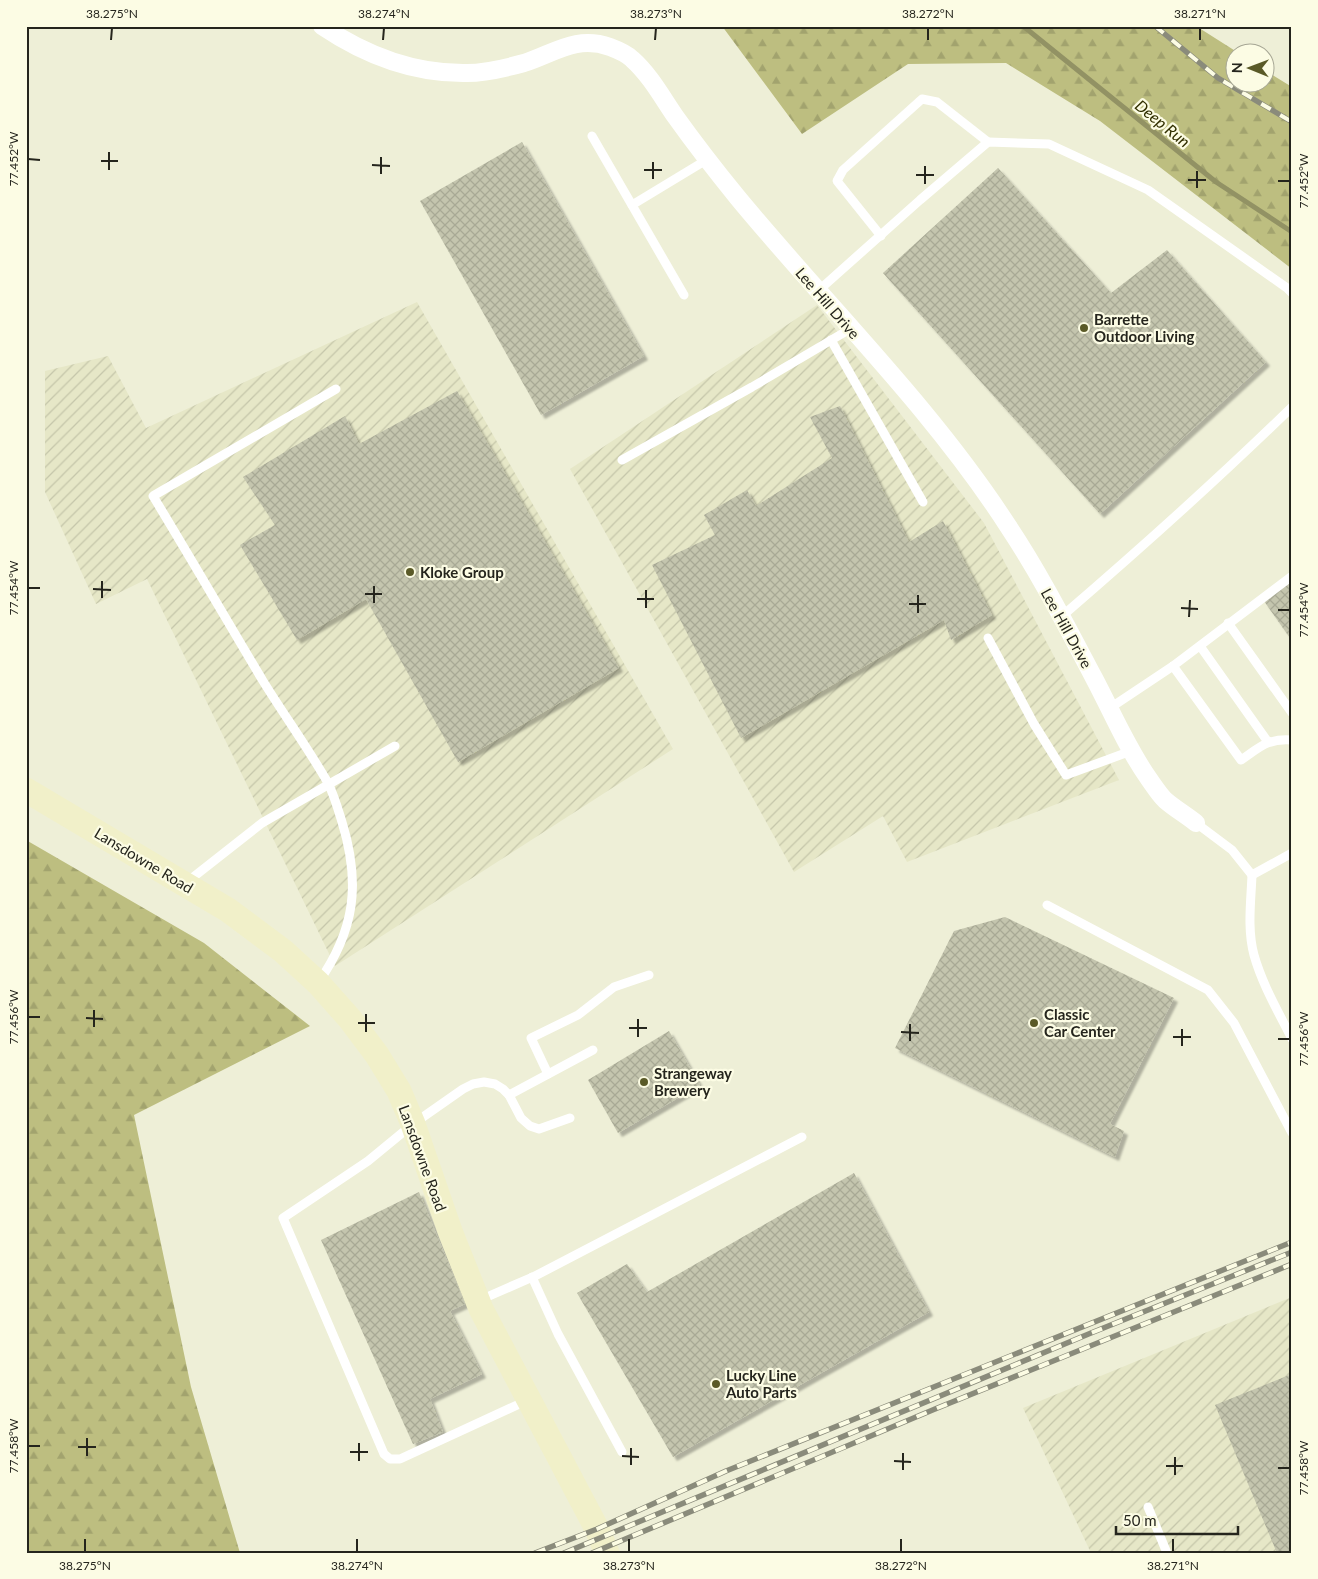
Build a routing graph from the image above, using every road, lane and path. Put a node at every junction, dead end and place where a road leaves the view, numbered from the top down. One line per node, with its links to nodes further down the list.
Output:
1 (328, 28): 4 (street, Lee Hill Drive)
2 (592, 136): 5 (lane)
3 (988, 142): 6 (lane); 6 (lane); 8 (lane)
4 (708, 158): 5 (lane); 7 (street, Lee Hill Drive)
5 (632, 205): 9 (lane)
6 (881, 236): 7 (lane)
7 (818, 291): 10 (street, Lee Hill Drive)
8 (1292, 293)
9 (684, 295)
10 (850, 328): 11 (lane); 17 (street, Lee Hill Drive)
11 (831, 340): 14 (lane); 15 (lane)
12 (336, 389): 28 (lane)
13 (1292, 407): 17 (lane)
14 (622, 460)
15 (923, 502)
16 (1292, 576): 18 (lane)
17 (1060, 618): 22 (street, Lee Hill Drive)
18 (1228, 623): 20 (lane); 23 (lane)
19 (988, 638): 27 (lane)
20 (1200, 646): 21 (lane); 25 (lane)
21 (1173, 666): 22 (lane); 25 (lane)
22 (1110, 708): 27 (street, Lee Hill Drive)
23 (1292, 713)
24 (1292, 740): 25 (lane)
25 (1268, 742)
26 (394, 746): 28 (lane)
27 (1131, 751): 30 (street, Lee Hill Drive)
28 (328, 784): 33 (lane); 36 (lane)
29 (26, 790): 33 (main road, Lansdowne Road)
30 (1196, 823): 32 (lane)
31 (1292, 853): 32 (lane)
32 (1252, 875): 37 (lane)
33 (185, 884): 36 (main road, Lansdowne Road)
34 (1047, 905): 43 (lane)
35 (649, 975): 39 (lane)
36 (318, 983): 42 (main road, Lansdowne Road)
37 (1292, 1039)
38 (593, 1050): 39 (lane)
39 (548, 1074): 40 (lane)
40 (509, 1095): 41 (lane); 42 (lane)
41 (570, 1118)
42 (414, 1124): 46 (main road, Lansdowne Road); 47 (lane)
43 (1292, 1133)
44 (802, 1137): 45 (lane)
45 (532, 1277): 46 (lane); 48 (lane)
46 (478, 1302): 47 (main road, Lansdowne Road)
47 (528, 1400): 50 (main road, Lansdowne Road)
48 (622, 1452)
49 (1148, 1507): 51 (lane)
50 (607, 1553)
51 (1167, 1553)

